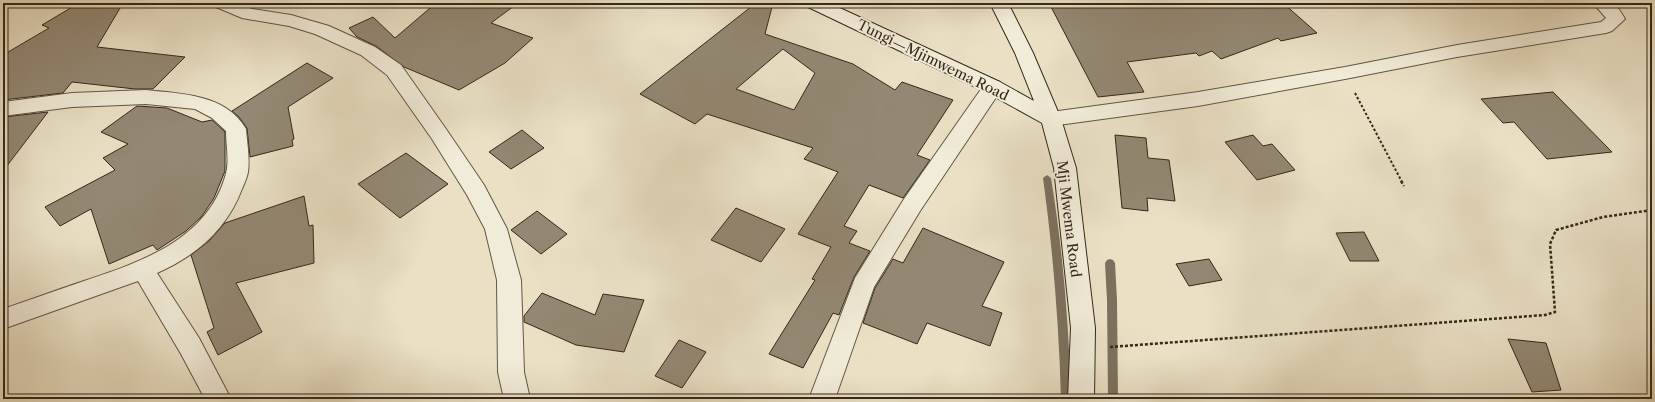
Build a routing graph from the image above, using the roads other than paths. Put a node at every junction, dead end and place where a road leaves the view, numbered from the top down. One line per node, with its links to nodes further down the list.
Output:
1 (222, 3): 11 (street)
2 (814, 3): 5 (street, Tungi—Mjimwema Road)
3 (999, 3): 7 (street, Mji Mwema Road)
4 (1602, 3): 7 (street)
5 (993, 87): 7 (street, Tungi—Mjimwema Road); 12 (street)
6 (3, 109): 8 (street)
7 (1051, 118): 13 (street, Mji Mwema Road)
8 (143, 270): 9 (street); 10 (street)
9 (3, 319)
10 (218, 399)
11 (517, 399)
12 (822, 399)
13 (1081, 399)

